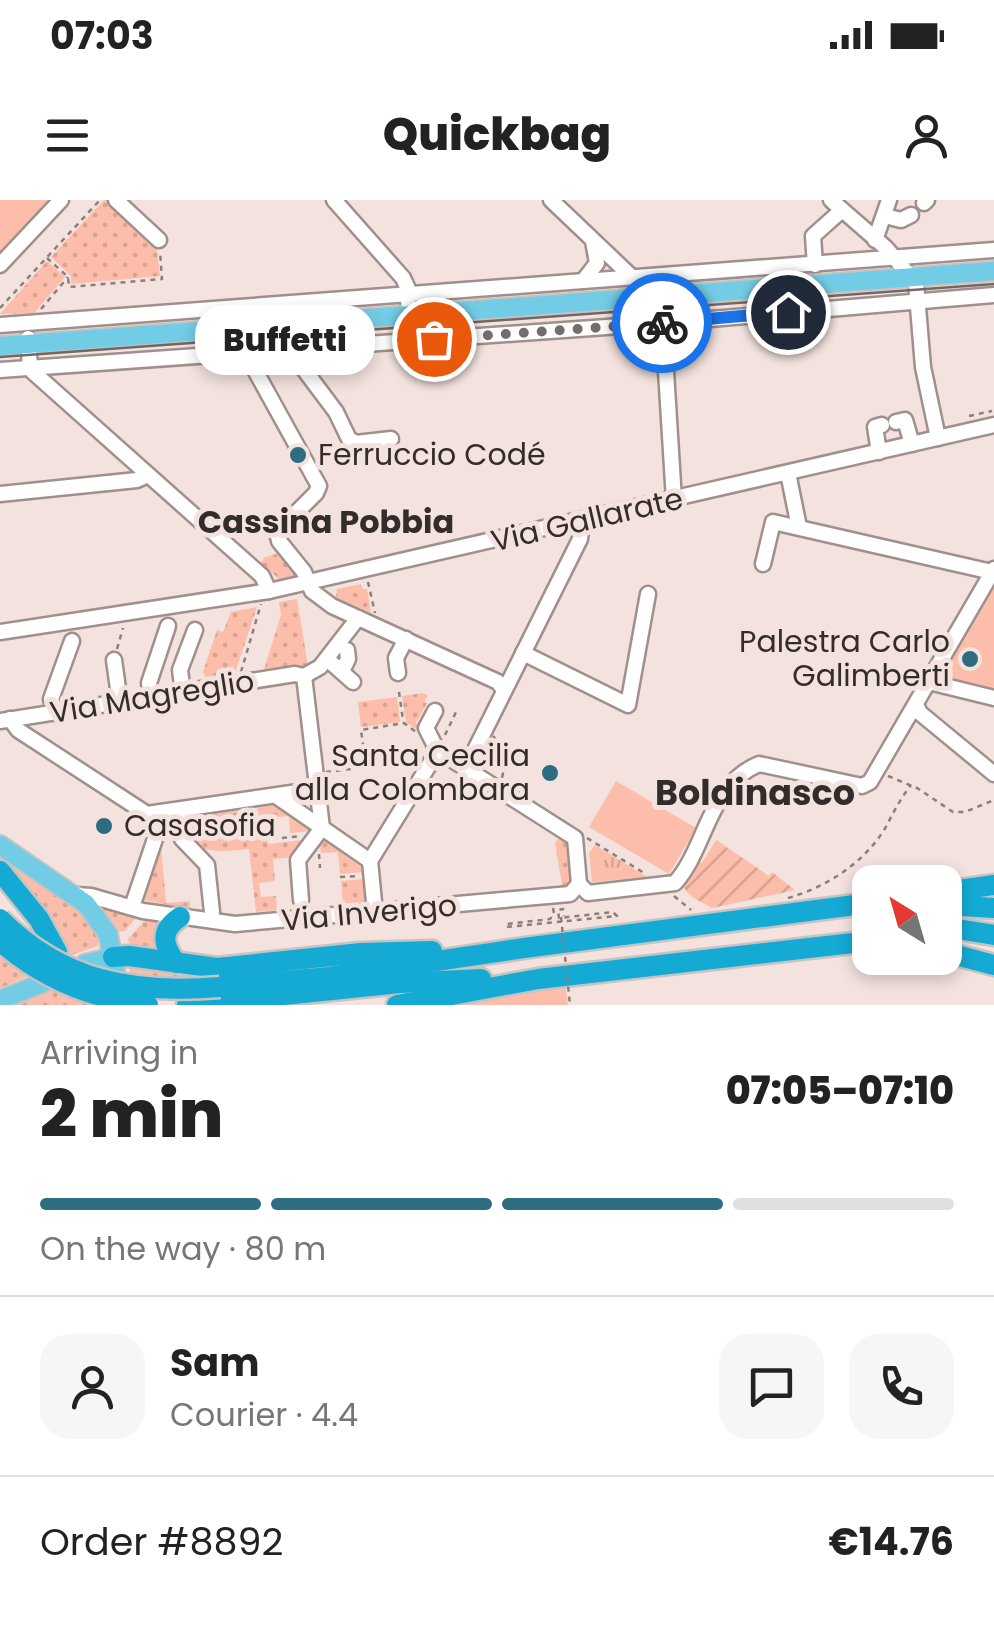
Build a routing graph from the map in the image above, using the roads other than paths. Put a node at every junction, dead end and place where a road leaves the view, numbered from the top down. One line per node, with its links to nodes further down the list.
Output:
1 (61, 200): 15 (street)
2 (116, 200): 10 (street)
3 (334, 200): 22 (street)
4 (551, 200): 11 (street)
5 (889, 200): 7 (street)
6 (837, 205): 9 (street); 16 (street)
7 (885, 216): 8 (street); 12 (street)
8 (912, 216)
9 (862, 228): 12 (street); 14 (street)
10 (159, 240)
11 (592, 240): 20 (street); 21 (street)
12 (885, 249): 13 (street); 14 (street); 18 (street)
13 (994, 250)
14 (857, 262): 16 (street)
15 (0, 265)
16 (815, 265): 19 (street)
17 (994, 271): 18 (main road)
18 (912, 277): 24 (main road); 25 (street)
19 (652, 278): 20 (street); 24 (street)
20 (636, 280): 21 (street)
21 (584, 282): 22 (street)
22 (408, 295): 26 (street); 27 (street)
23 (994, 295): 25 (street)
24 (654, 298): 26 (main road); 28 (street)
25 (918, 301): 28 (street); 37 (street)
26 (408, 316): 30 (main road)
27 (31, 321): 29 (street); 30 (street)
28 (662, 323): 32 (street); 44 (street)
29 (0, 325)
30 (29, 344): 31 (main road); 34 (street)
31 (0, 346)
32 (299, 348): 33 (street); 38 (street)
33 (245, 352): 34 (street); 49 (street)
34 (30, 368): 35 (street); 42 (street)
35 (0, 370)
36 (993, 418): 37 (street, Via Gallarate)
37 (938, 438): 39 (street, Via Gallarate)
38 (392, 439)
39 (912, 444): 40 (street, Via Gallarate); 40 (street)
40 (879, 452): 41 (street, Via Gallarate)
41 (788, 473): 44 (street, Via Gallarate); 46 (street)
42 (148, 475): 43 (street); 51 (street)
43 (0, 494)
44 (674, 500): 45 (street, Via Gallarate)
45 (582, 521): 49 (street, Via Gallarate); 59 (street)
46 (798, 526): 47 (street); 48 (street)
47 (764, 564)
48 (993, 570): 66 (street)
49 (308, 583): 51 (street, Via Gallarate); 52 (street)
50 (648, 594): 59 (street)
51 (265, 597): 55 (street, Via Gallarate)
52 (358, 618): 56 (street); 60 (street)
53 (168, 626): 69 (street)
54 (194, 630): 68 (street)
55 (0, 632)
56 (406, 639): 63 (street); 67 (street)
57 (72, 641): 74 (street)
58 (347, 650): 62 (street)
59 (523, 653): 67 (street)
60 (326, 659): 62 (street); 64 (street)
61 (114, 660): 71 (street)
62 (342, 670): 65 (street)
63 (398, 674)
64 (304, 676): 68 (street, Via Magreglio); 79 (street)
65 (353, 682)
66 (929, 682): 70 (street); 72 (street)
67 (504, 690): 77 (street)
68 (183, 692): 69 (street, Via Magreglio)
69 (152, 697): 71 (street, Via Magreglio)
70 (994, 698)
71 (120, 703): 74 (street, Via Magreglio)
72 (916, 705): 78 (street); 87 (street, Via Inverigo)
73 (435, 711): 76 (street)
74 (55, 712): 75 (street, Via Magreglio)
75 (5, 720): 82 (street)
76 (438, 748): 77 (street); 85 (street)
77 (466, 768): 87 (street)
78 (994, 774)
79 (319, 789): 80 (street); 83 (street)
80 (276, 796): 81 (street); 83 (street)
81 (178, 811): 82 (street); 96 (street)
82 (158, 814): 93 (street)
83 (322, 828): 85 (street); 91 (street)
84 (0, 845): 90 (main road)
85 (371, 868): 97 (street)
86 (0, 871): 105 (highway)
87 (579, 884): 97 (street, Via Inverigo)
88 (994, 885): 89 (highway)
89 (962, 890)
90 (76, 896): 93 (street, Via Inverigo); 110 (main road)
91 (301, 900)
92 (962, 906): 95 (highway)
93 (132, 907): 98 (street, Via Inverigo)
94 (852, 907): 104 (highway)
95 (994, 908)
96 (212, 912)
97 (374, 912): 98 (street, Via Inverigo)
98 (180, 917): 108 (highway)
99 (0, 919): 113 (highway, bridge)
100 (962, 929): 101 (highway)
101 (994, 935)
102 (0, 941): 115 (highway, bridge)
103 (852, 942): 111 (highway)
104 (524, 948): 108 (highway); 113 (highway)
105 (58, 952)
106 (962, 957): 109 (highway)
107 (85, 964): 110 (main road)
108 (176, 964): 110 (highway)
109 (994, 965)
110 (115, 967)
111 (538, 979): 113 (highway); 117 (highway)
112 (45, 982): 114 (main road)
113 (220, 995): 116 (highway)
114 (0, 1002)
115 (148, 1005)
116 (186, 1005)
117 (397, 1005)

